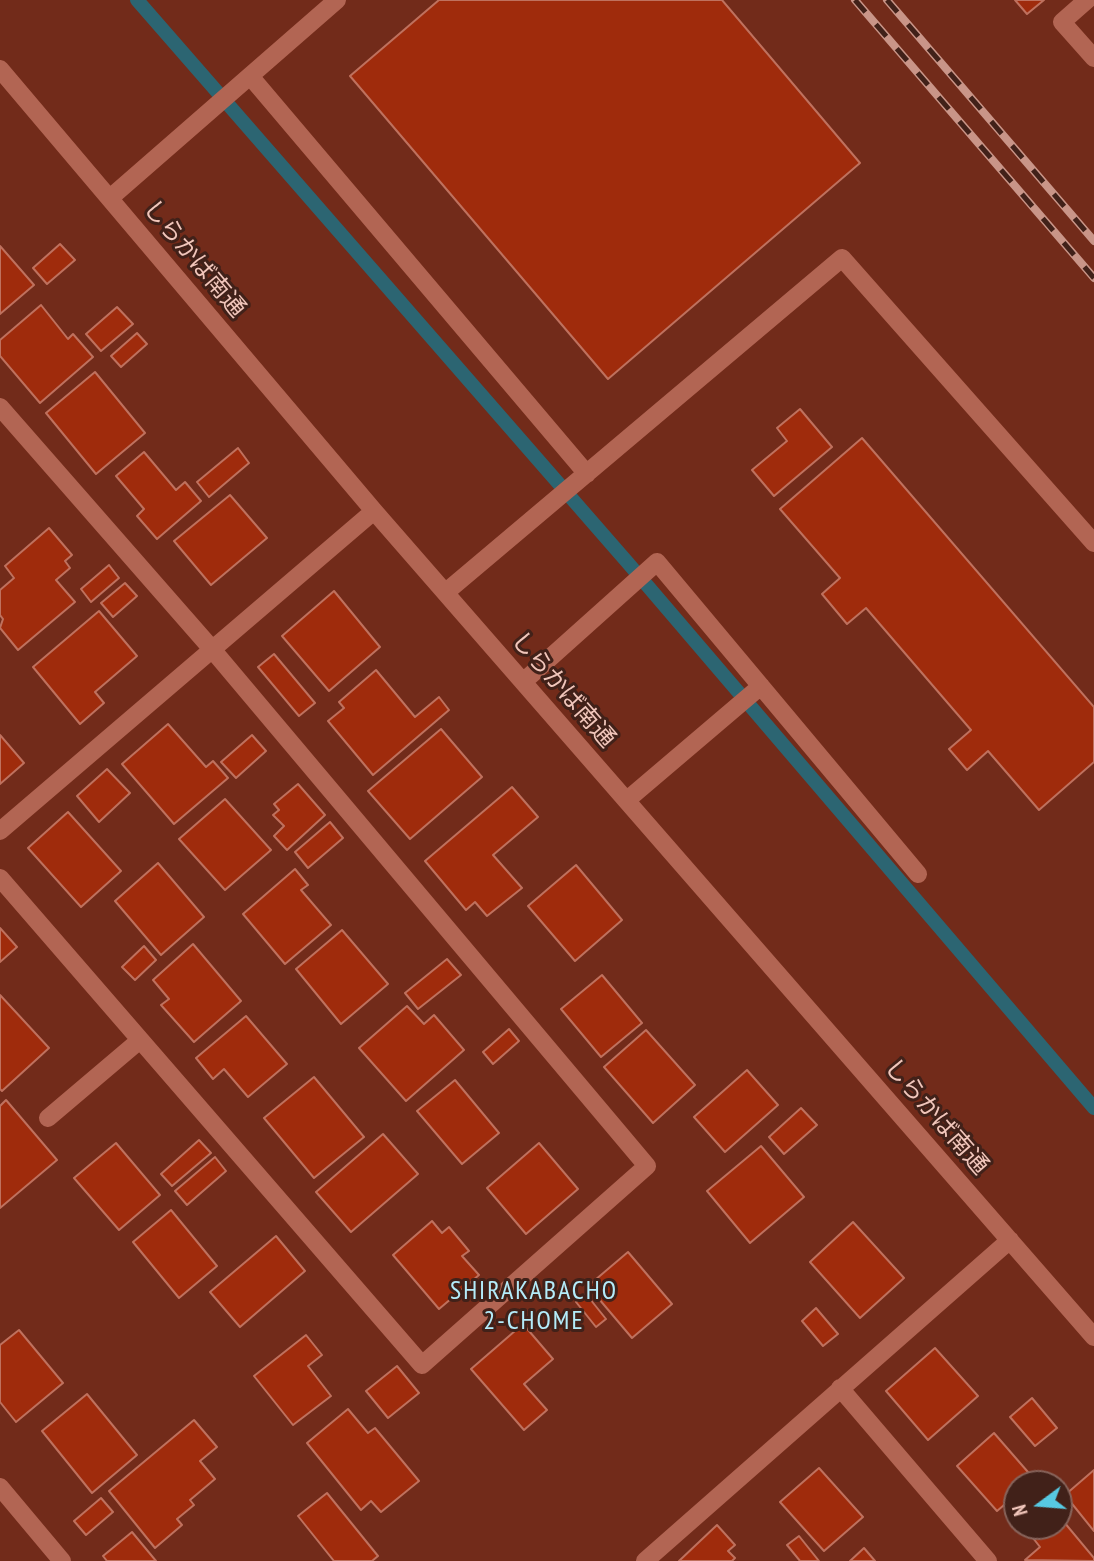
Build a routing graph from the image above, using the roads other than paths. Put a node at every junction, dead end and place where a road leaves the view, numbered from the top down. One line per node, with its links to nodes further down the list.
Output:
1 (337, 0): 5 (street)
2 (1087, 0): 3 (street)
3 (1094, 58)
4 (0, 69): 6 (street, しらかば南通)
5 (250, 76): 6 (street); 8 (street)
6 (110, 198): 9 (street, しらかば南通)
7 (0, 407): 12 (street)
8 (587, 474): 10 (street); 11 (street)
9 (374, 511): 11 (street, しらかば南通); 12 (street)
10 (1094, 543)
11 (446, 592): 13 (street, しらかば南通)
12 (211, 648): 16 (street); 19 (street)
13 (523, 682): 14 (street); 15 (street, しらかば南通)
14 (761, 686): 15 (street); 17 (street)
15 (627, 800): 21 (street, しらかば南通)
16 (0, 831)
17 (918, 874)
18 (0, 878): 19 (street)
19 (139, 1040): 20 (street)
20 (48, 1118)
21 (1010, 1240): 22 (street, しらかば南通); 23 (street)
22 (1094, 1337)
23 (839, 1388): 26 (street); 27 (street)
24 (0, 1487): 25 (street)
25 (62, 1561)
26 (645, 1561)
27 (988, 1561)

